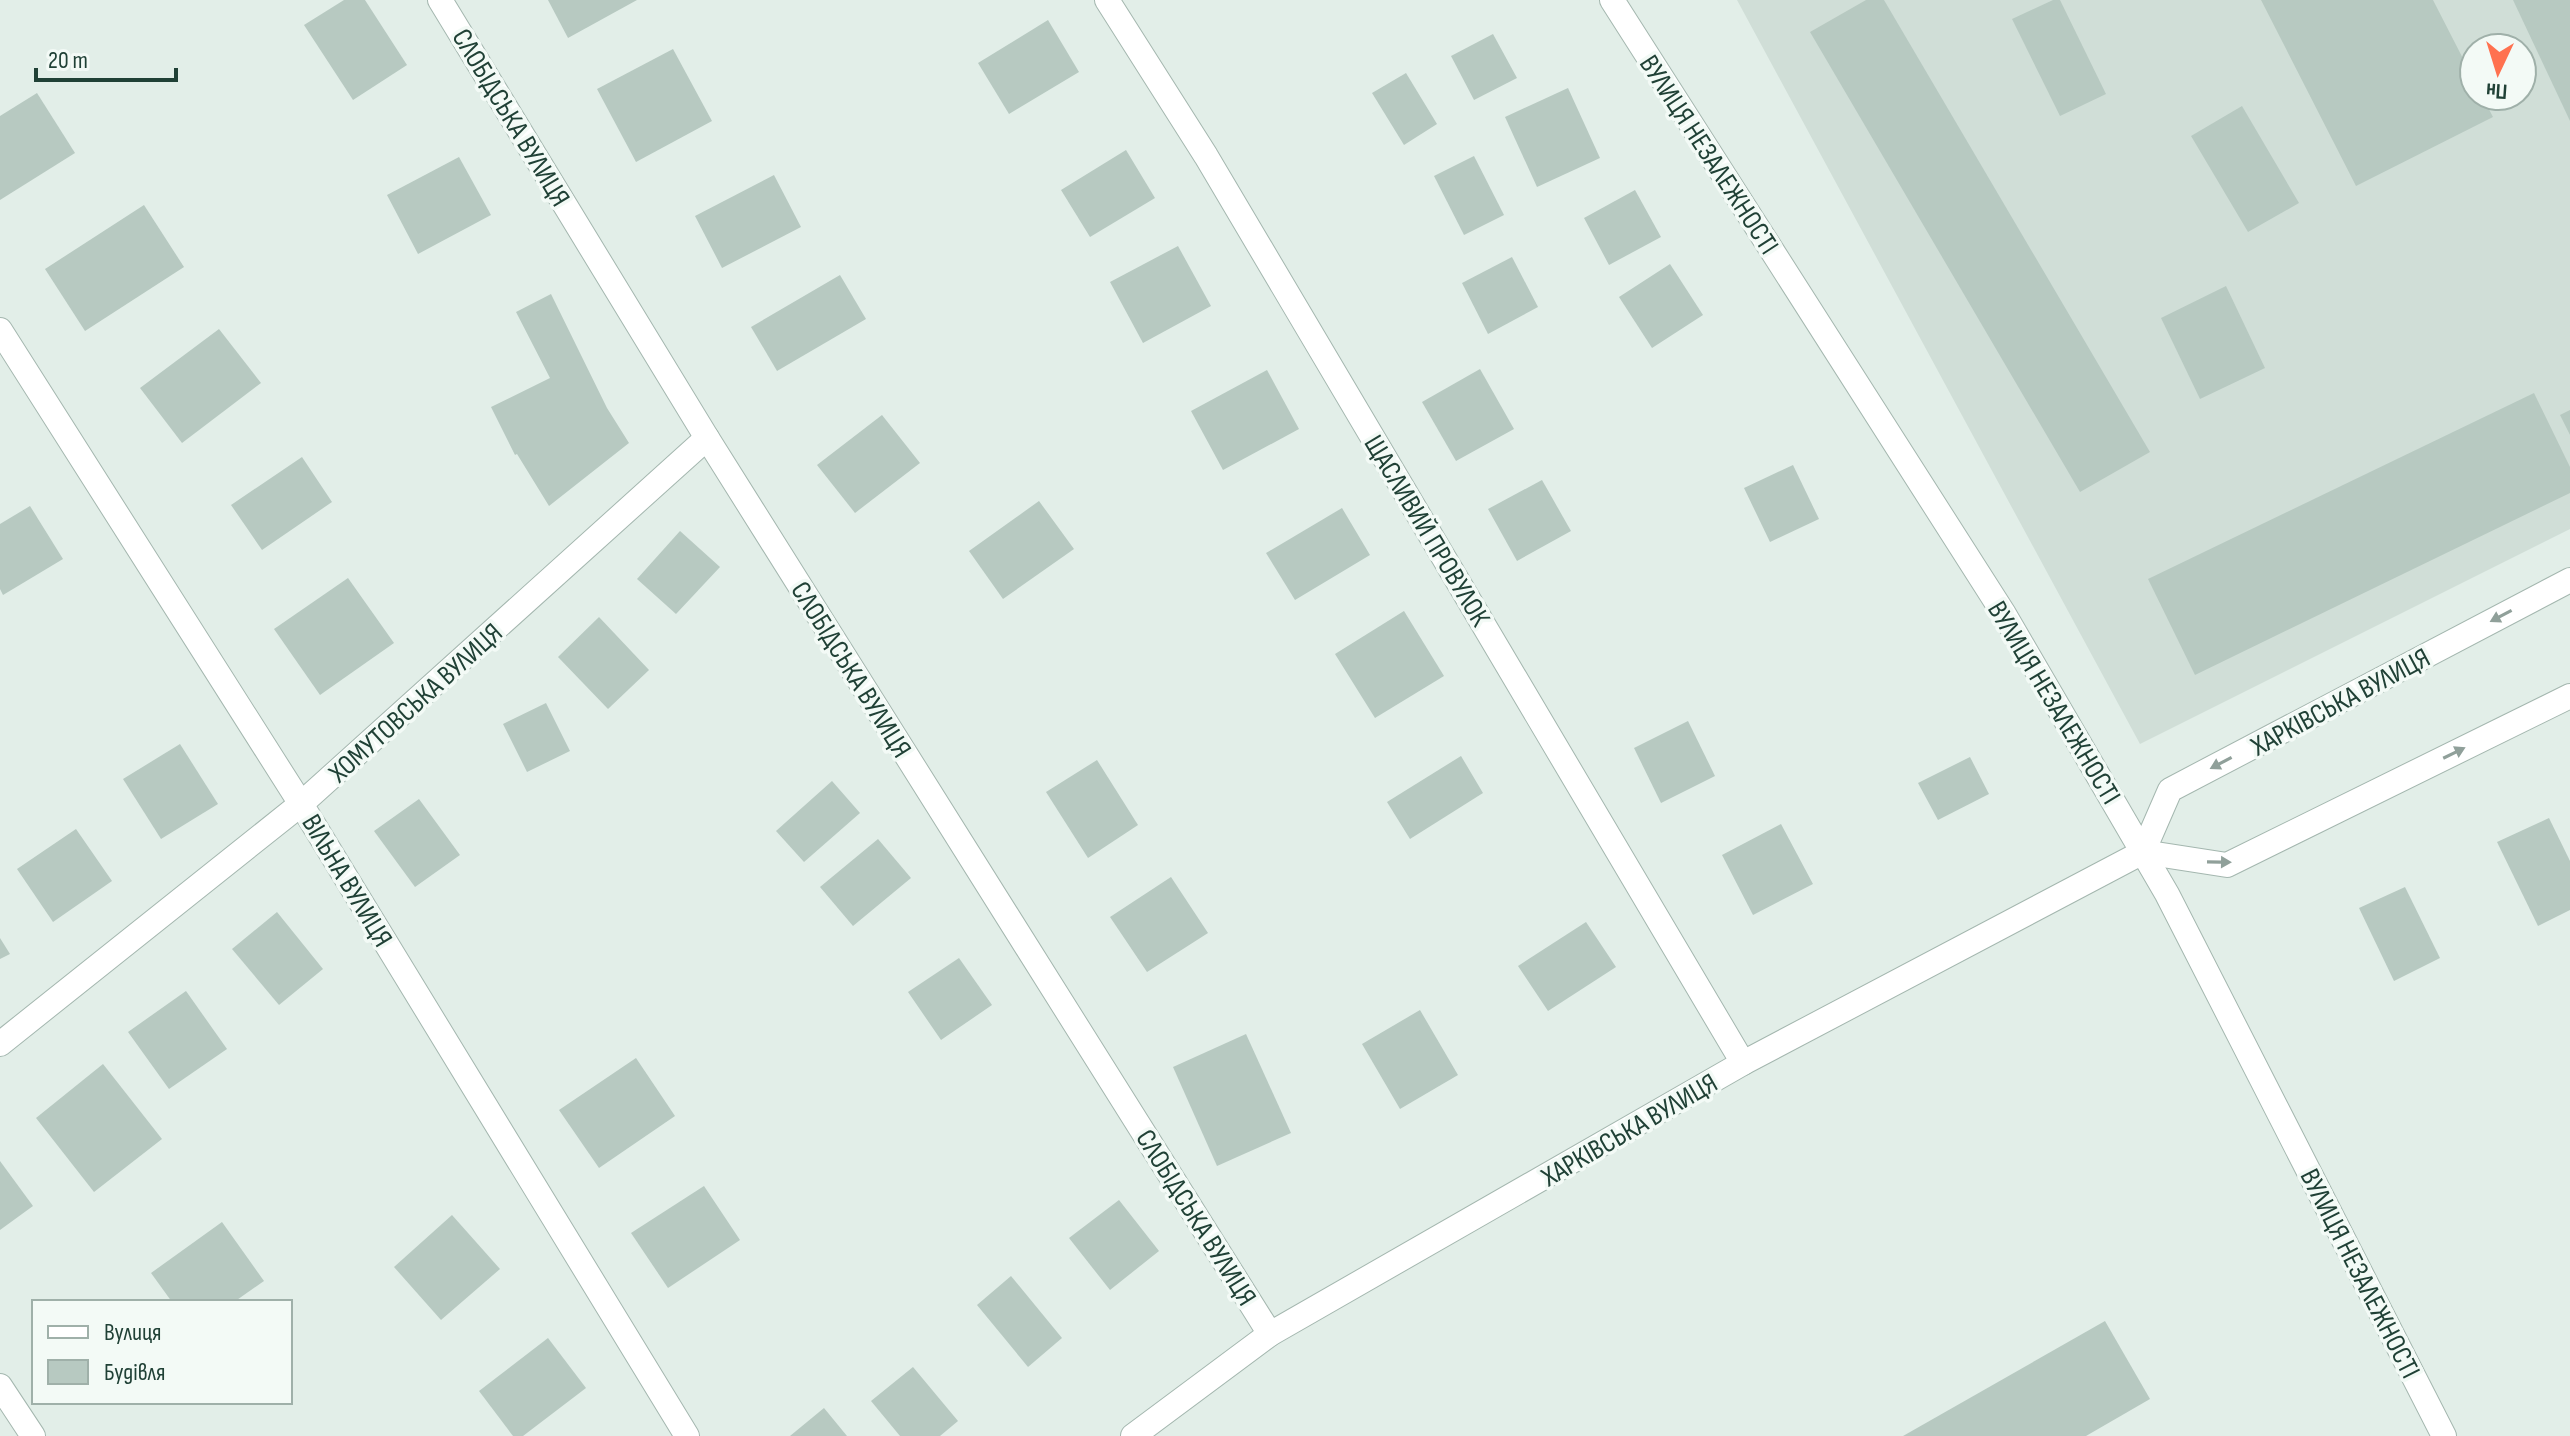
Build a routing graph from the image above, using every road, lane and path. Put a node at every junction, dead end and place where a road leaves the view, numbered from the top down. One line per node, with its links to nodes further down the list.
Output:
1 (440, 0): 5 (street, СЛОБІДСЬКА ВУЛИЦЯ)
2 (1107, 0): 11 (street, ЩАСЛИВИЙ ПРОВУЛОК)
3 (1612, 0): 9 (street, ВУЛИЦЯ НЕЗАЛЕЖНОСТІ)
4 (0, 330): 8 (street, ВІЛЬНА ВУЛИЦЯ)
5 (707, 438): 8 (street, ХОМУТОВСЬКА ВУЛИЦЯ); 12 (street, СЛОБІДСЬКА ВУЛИЦЯ)
6 (2570, 580): 9 (street, ХАРКІВСЬКА ВУЛИЦЯ, one-way to 9)
7 (2570, 696): 9 (street, one-way to 7)
8 (301, 804): 10 (street, ХОМУТОВСЬКА ВУЛИЦЯ); 15 (street, ВІЛЬНА ВУЛИЦЯ)
9 (2143, 852): 11 (street, ХАРКІВСЬКА ВУЛИЦЯ); 17 (street, ВУЛИЦЯ НЕЗАЛЕЖНОСТІ)
10 (0, 1044)
11 (1743, 1063): 12 (street, ХАРКІВСЬКА ВУЛИЦЯ)
12 (1270, 1334): 16 (street, ХАРКІВСЬКА ВУЛИЦЯ)
13 (0, 1386): 14 (street)
14 (33, 1436)
15 (687, 1436)
16 (1133, 1436)
17 (2444, 1436)

